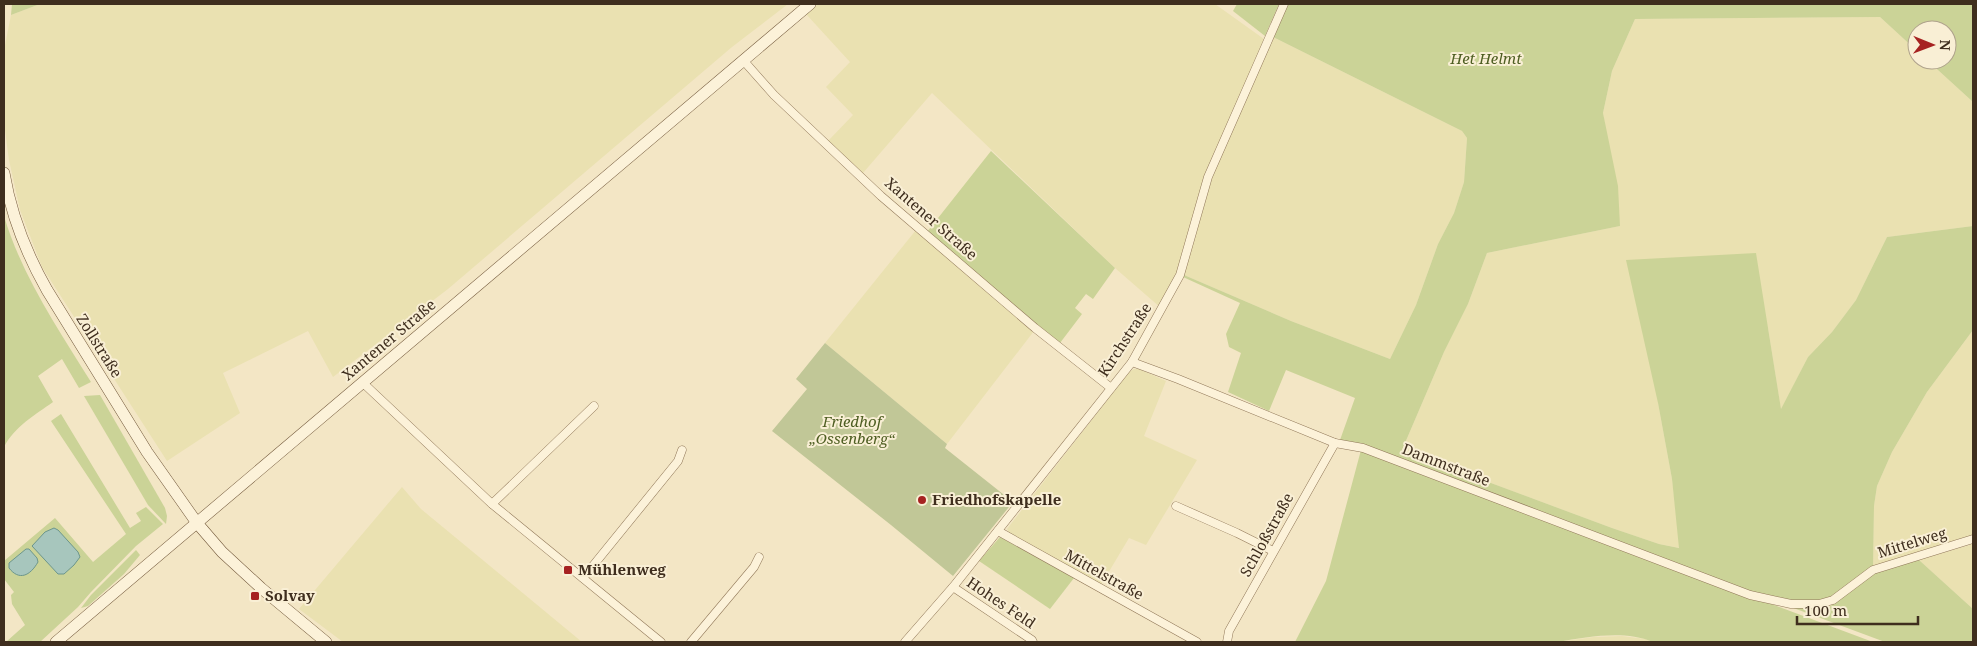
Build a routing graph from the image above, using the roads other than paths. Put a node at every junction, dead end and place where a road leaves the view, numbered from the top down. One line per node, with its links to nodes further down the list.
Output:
1 (810, 4): 3 (main road, Xantener Straße)
2 (1284, 4): 5 (street, Kirchstraße)
3 (743, 60): 6 (main road, Xantener Straße); 7 (street, Xantener Straße)
4 (4, 173): 13 (main road, Zollstraße)
5 (1132, 362): 7 (street, Kirchstraße); 9 (street, Dammstraße)
6 (362, 382): 11 (street); 13 (main road, Xantener Straße)
7 (1111, 388): 14 (street, Kirchstraße)
8 (594, 406): 11 (street)
9 (1335, 443): 16 (street, Schloßstraße); 20 (street, Dammstraße)
10 (682, 450): 18 (street)
11 (492, 504): 18 (street)
12 (1176, 506): 16 (street)
13 (197, 523): 21 (main road, Xantener Straße); 22 (main road, Zollstraße)
14 (998, 531): 19 (street, Kirchstraße); 27 (street, Mittelstraße)
15 (1973, 539): 20 (street, Mittelweg)
16 (1273, 551): 28 (street, Schloßstraße)
17 (759, 557): 24 (street)
18 (583, 578): 23 (street)
19 (953, 587): 25 (street, Kirchstraße); 26 (street, Hohes Feld)
20 (1750, 595)
21 (56, 642)
22 (326, 642)
23 (660, 642)
24 (691, 642)
25 (905, 642)
26 (1033, 642)
27 (1197, 642)
28 (1227, 642)

